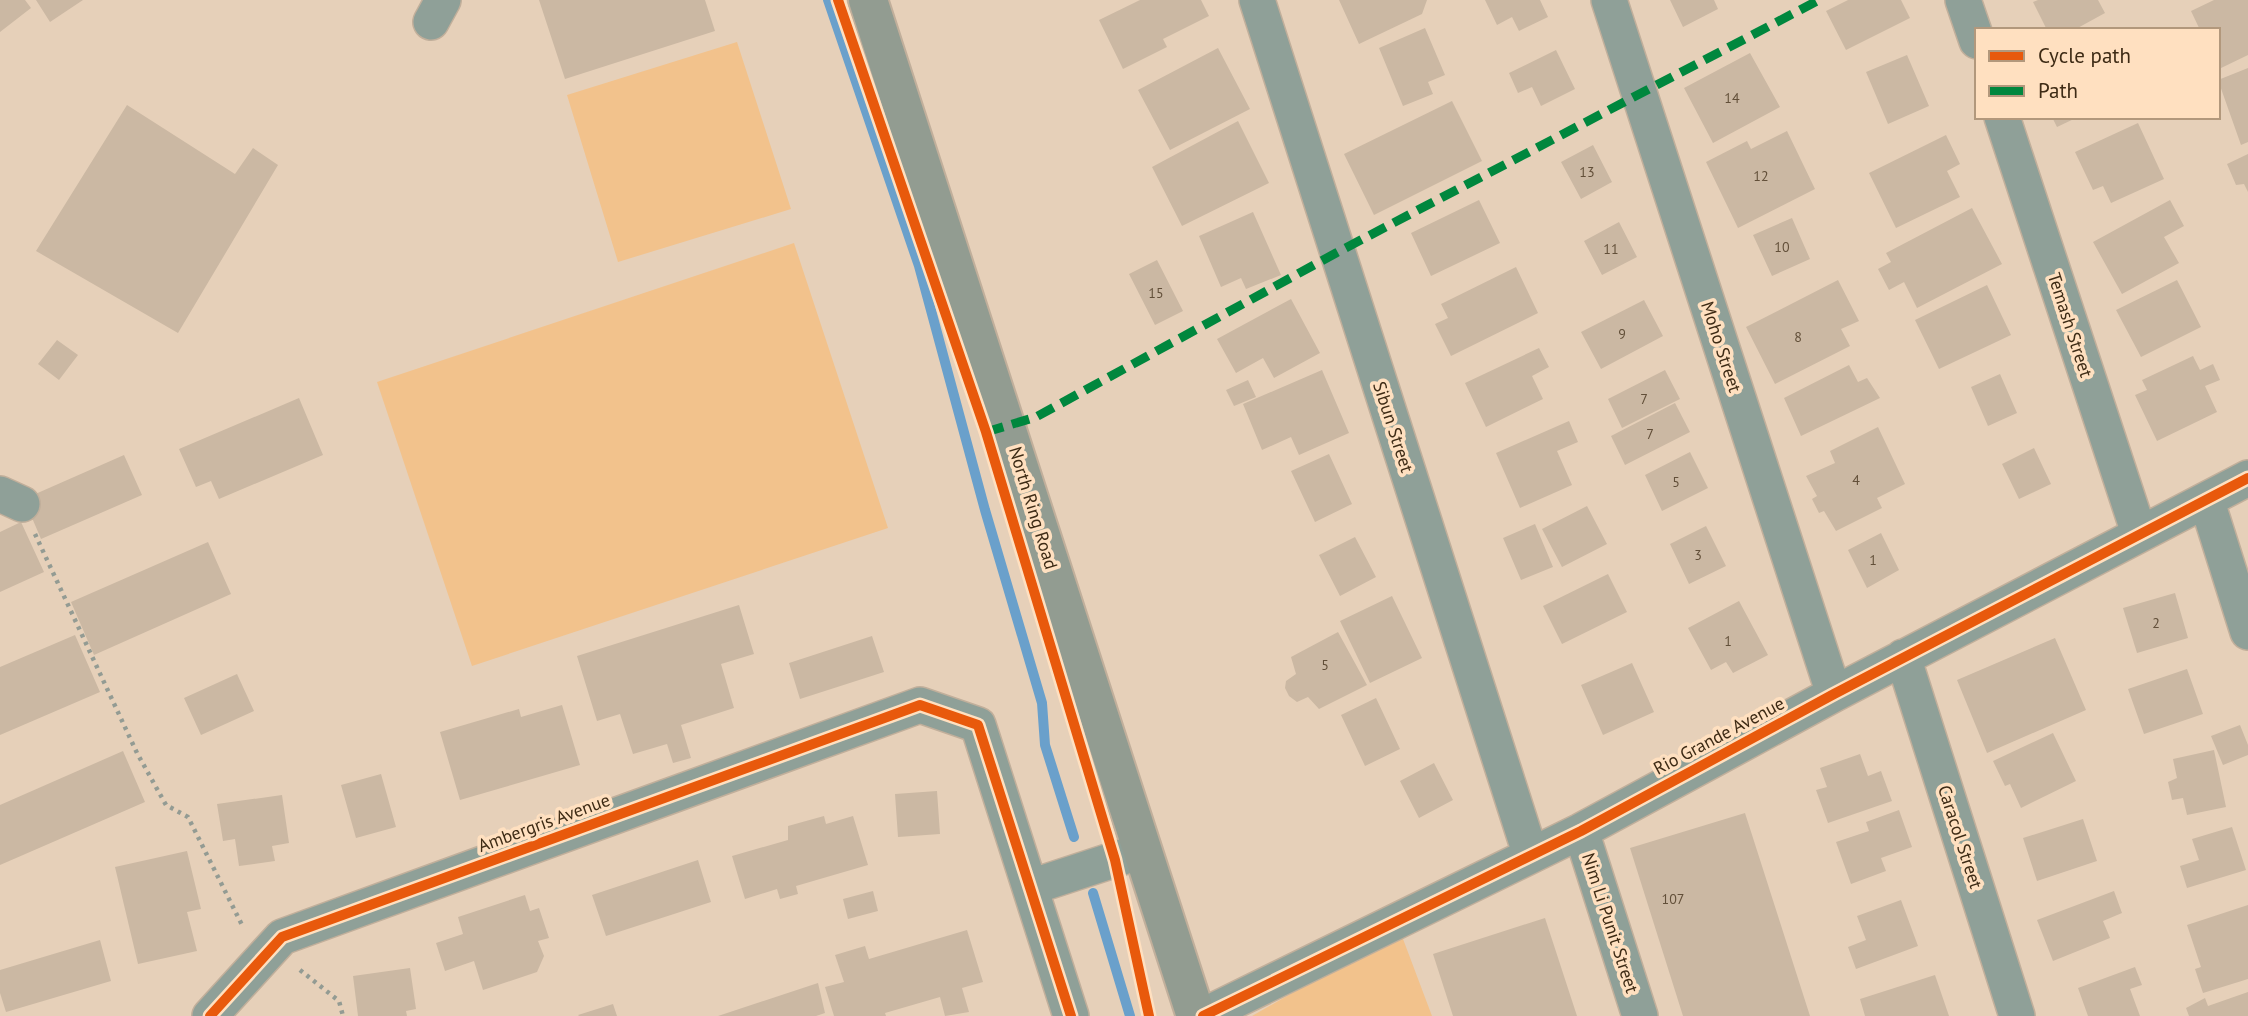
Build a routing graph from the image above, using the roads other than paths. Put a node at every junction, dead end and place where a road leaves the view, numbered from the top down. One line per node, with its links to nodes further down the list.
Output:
1 (868, 0): 14 (main road, North Ring Road)
2 (1257, 0): 15 (street, Sibun Street)
3 (1609, 0): 12 (street, Moho Street)
4 (1963, 0): 5 (street)
5 (1975, 35)
6 (2003, 119): 9 (street, Temash Street)
7 (2248, 478): 8 (street, Rio Grande Avenue)
8 (2207, 502): 9 (street, Rio Grande Avenue); 10 (street)
9 (2139, 533): 11 (street, Rio Grande Avenue)
10 (2248, 632)
11 (1903, 657): 12 (street, Rio Grande Avenue); 22 (street, Caracol Street)
12 (1834, 694): 13 (street, Rio Grande Avenue)
13 (1581, 831): 15 (street, Rio Grande Avenue); 21 (street, Nim Li Punit Street)
14 (1141, 852): 16 (street); 19 (main road, North Ring Road)
15 (1530, 853): 20 (street, Rio Grande Avenue)
16 (1031, 887): 17 (street); 18 (street, Ambergris Avenue)
17 (1063, 1014)
18 (210, 1016)
19 (1196, 1016)
20 (1203, 1016)
21 (1640, 1016)
22 (2017, 1016)

